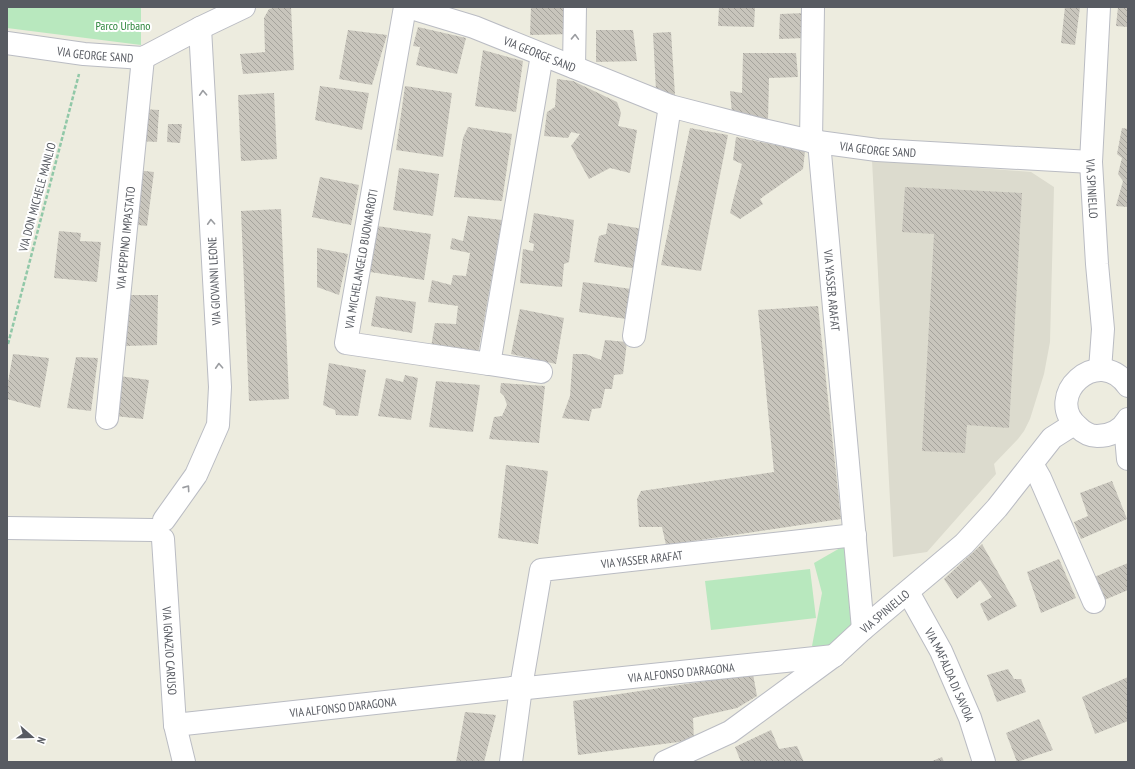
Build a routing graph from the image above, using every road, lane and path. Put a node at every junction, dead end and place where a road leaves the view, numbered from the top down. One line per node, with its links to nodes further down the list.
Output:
1 (244, 7): 7 (street, VIA GEORGE SAND)
2 (405, 7): 18 (street, VIA MICHELANGELO BUONARROTI)
3 (408, 7): 10 (street, VIA GEORGE SAND)
4 (576, 7): 12 (street, one-way to 4)
5 (813, 7): 14 (street, VIA YASSER ARAFAT)
6 (1099, 7): 15 (street, VIA SPINIELLO)
7 (200, 28): 11 (street, VIA GEORGE SAND); 28 (street, VIA GIOVANNI LEONE, one-way to 7)
8 (7, 43): 9 (street, VIA GEORGE SAND)
9 (84, 54): 11 (street, VIA GEORGE SAND); 17 (path, VIA DON MICHELE MANLIO)
10 (542, 55): 12 (street, VIA GEORGE SAND); 18 (street)
11 (143, 58): 22 (street, VIA PEPPINO IMPASTATO)
12 (574, 67): 13 (street, VIA GEORGE SAND)
13 (670, 106): 14 (street, VIA GEORGE SAND); 16 (street)
14 (815, 141): 15 (street, VIA GEORGE SAND); 29 (street, VIA YASSER ARAFAT)
15 (1091, 162): 19 (street, VIA SPINIELLO)
16 (634, 336)
17 (8, 344)
18 (489, 364): 20 (street)
19 (1100, 370): 21 (street); 24 (street)
20 (541, 372)
21 (1128, 386)
22 (107, 418)
23 (1126, 422): 24 (street); 25 (street)
24 (1074, 424): 26 (street, VIA SPINIELLO)
25 (1128, 459)
26 (1032, 464): 30 (street, VIA SPINIELLO); 31 (street)
27 (7, 528): 28 (street)
28 (160, 530): 35 (street, VIA IGNAZIO CARUSO)
29 (855, 535): 32 (street, VIA YASSER ARAFAT); 34 (street, VIA YASSER ARAFAT)
30 (908, 592): 32 (street, VIA SPINIELLO); 39 (street, VIA MAFALDA DI SAVOIA)
31 (1094, 602)
32 (863, 629): 33 (street, VIA SPINIELLO)
33 (835, 656): 34 (street, VIA ALFONSO D'ARAGONA); 38 (street, VIA SPINIELLO)
34 (520, 688): 35 (street, VIA ALFONSO D'ARAGONA); 37 (street)
35 (175, 725): 36 (street, VIA IGNAZIO CARUSO)
36 (184, 762)
37 (511, 762)
38 (665, 762)
39 (984, 762)

